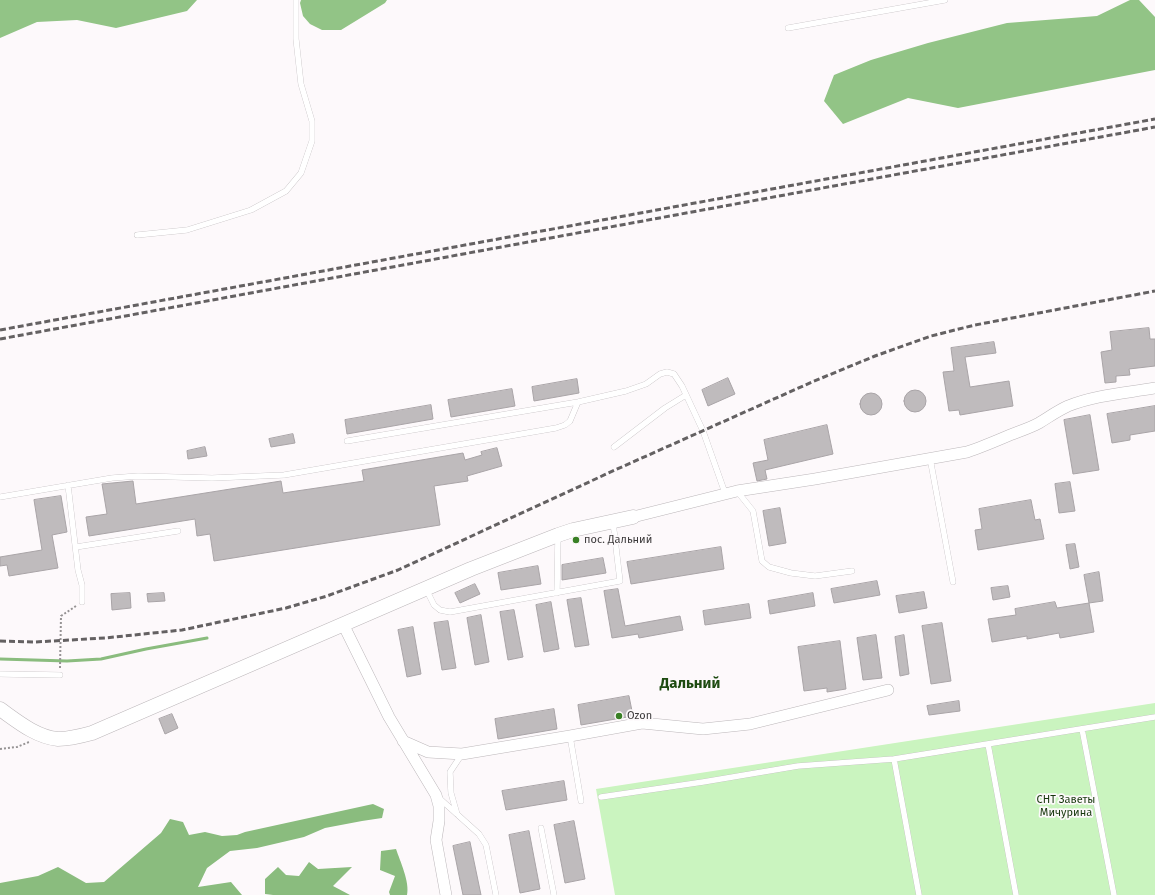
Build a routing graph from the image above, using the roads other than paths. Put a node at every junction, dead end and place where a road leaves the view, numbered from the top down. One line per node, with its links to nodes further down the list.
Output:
1 (296, 0): 4 (lane)
2 (945, 0): 3 (lane)
3 (788, 28)
4 (137, 235)
5 (1155, 388): 10 (street)
6 (686, 395): 7 (lane); 9 (lane); 13 (lane)
7 (578, 402): 8 (lane); 11 (lane)
8 (347, 441)
9 (614, 447)
10 (930, 458): 12 (street); 21 (lane)
11 (68, 485): 14 (lane); 19 (lane)
12 (737, 491): 13 (street); 20 (lane)
13 (725, 494): 15 (street)
14 (0, 497)
15 (634, 517): 16 (street)
16 (613, 522): 18 (street); 23 (lane)
17 (178, 531): 19 (lane)
18 (558, 535): 22 (street); 23 (lane)
19 (76, 547): 24 (lane)
20 (852, 571)
21 (953, 582)
22 (426, 589): 23 (lane); 25 (street)
23 (557, 593)
24 (82, 602)
25 (343, 624): 29 (street); 33 (street)
26 (0, 674): 27 (lane)
27 (60, 675)
28 (888, 690): 32 (street)
29 (0, 709)
30 (1155, 717): 31 (lane)
31 (1082, 729): 34 (lane); 47 (lane)
32 (570, 736): 35 (street); 39 (lane)
33 (403, 741): 35 (street); 37 (street)
34 (988, 744): 36 (lane); 46 (lane)
35 (462, 754): 40 (lane)
36 (894, 759): 38 (lane); 45 (lane)
37 (436, 795): 40 (lane); 42 (street)
38 (601, 797)
39 (580, 801)
40 (457, 814): 43 (lane)
41 (541, 828): 44 (lane)
42 (446, 895)
43 (496, 895)
44 (554, 895)
45 (919, 895)
46 (1016, 895)
47 (1114, 895)

